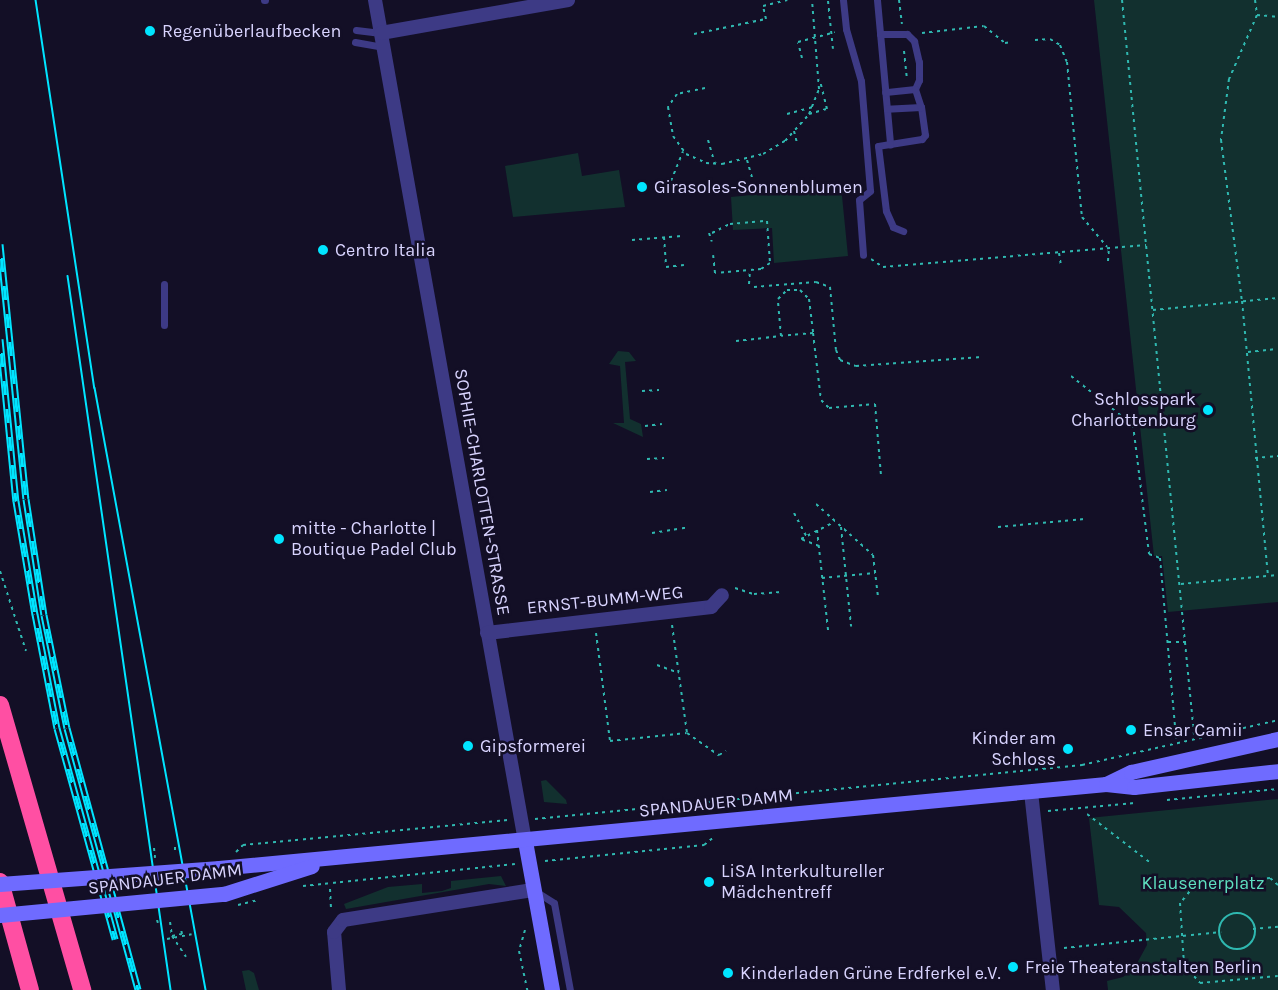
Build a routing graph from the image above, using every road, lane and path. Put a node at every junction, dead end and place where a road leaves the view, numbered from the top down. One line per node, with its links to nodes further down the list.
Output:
1 (375, 0): 19 (street, SOPHIE-CHARLOTTEN-STRASSE)
2 (568, 0): 19 (street)
3 (787, 0): 15 (path)
4 (812, 0): 18 (path)
5 (843, 0): 12 (lane)
6 (876, 0): 16 (lane)
7 (1122, 0): 48 (path)
8 (1255, 0): 10 (path)
9 (828, 1): 14 (path)
10 (1257, 15): 11 (path); 61 (path)
11 (1278, 17)
12 (846, 29): 14 (path); 52 (lane)
13 (356, 30): 19 (lane)
14 (831, 33): 18 (path); 23 (path)
15 (694, 34)
16 (880, 34): 17 (lane); 28 (lane)
17 (907, 34): 22 (path); 27 (lane)
18 (817, 37): 24 (path); 25 (path)
19 (382, 40): 21 (lane); 108 (street, SOPHIE-CHARLOTTEN-STRASSE)
20 (1035, 40): 49 (path)
21 (355, 42)
22 (1012, 42)
23 (833, 49)
24 (802, 58)
25 (820, 81): 29 (path); 33 (path)
26 (705, 88): 38 (path)
27 (915, 89): 28 (lane); 30 (lane)
28 (885, 93): 31 (lane)
29 (813, 107): 32 (path); 33 (path)
30 (921, 107): 31 (lane); 37 (lane)
31 (887, 109): 37 (lane)
32 (787, 114)
33 (809, 114): 34 (path)
34 (794, 131): 36 (path); 39 (path)
35 (708, 140): 40 (path)
36 (797, 143)
37 (890, 144): 43 (lane)
38 (683, 151): 40 (path); 42 (path)
39 (747, 159): 40 (path); 41 (path)
40 (715, 164)
41 (752, 177)
42 (671, 181)
43 (903, 231)
44 (682, 236): 45 (path)
45 (664, 237): 46 (path); 54 (path)
46 (632, 240)
47 (712, 242): 56 (path)
48 (1146, 245): 49 (path); 62 (path)
49 (1108, 247): 50 (path); 53 (path)
50 (1059, 252): 52 (path); 55 (path)
51 (713, 255): 56 (path)
52 (863, 255)
53 (1108, 261)
54 (684, 265)
55 (1061, 265)
56 (750, 270): 58 (path)
57 (164, 284): 63 (lane)
58 (748, 284)
59 (754, 287): 69 (path)
60 (1278, 298): 61 (path)
61 (1242, 301): 62 (path); 68 (path)
62 (1153, 310): 99 (path)
63 (164, 324)
64 (813, 333): 65 (path); 65 (path); 79 (path)
65 (781, 336): 66 (path)
66 (736, 341)
67 (1278, 349): 68 (path)
68 (1247, 352): 77 (path)
69 (982, 357)
70 (1071, 376): 111 (path)
71 (659, 390): 72 (path)
72 (642, 391)
73 (662, 424): 74 (path)
74 (645, 426)
75 (1278, 456): 77 (path)
76 (664, 458): 78 (path)
77 (1255, 458): 97 (path)
78 (648, 459)
79 (881, 476)
80 (667, 490): 81 (path)
81 (650, 492)
82 (816, 504): 85 (path)
83 (794, 513): 91 (path)
84 (1085, 519): 88 (path)
85 (835, 521): 87 (path); 89 (path)
86 (689, 527): 90 (path)
87 (841, 527): 94 (path); 96 (path)
88 (998, 527)
89 (817, 530): 91 (path); 92 (path)
90 (652, 533)
91 (806, 536): 92 (path)
92 (819, 546): 98 (path)
93 (0, 571): 113 (path)
94 (875, 573): 96 (path); 103 (path)
95 (1278, 575): 97 (path)
96 (846, 576): 98 (path); 106 (path)
97 (1268, 576): 99 (path)
98 (822, 578): 107 (path)
99 (1181, 584): 112 (path)
100 (735, 588): 101 (path)
101 (781, 592)
102 (722, 595): 108 (street, ERNST-BUMM-WEG)
103 (878, 597)
104 (671, 619): 109 (path)
105 (595, 626): 121 (path)
106 (851, 626)
107 (828, 630)
108 (487, 633): 132 (street, SOPHIE-CHARLOTTEN-STRASSE)
109 (675, 642): 110 (path); 115 (path)
110 (680, 642)
111 (1167, 642): 112 (path); 123 (path)
112 (1186, 642): 122 (path)
113 (26, 651)
114 (657, 665): 115 (path)
115 (681, 674): 116 (path); 118 (path)
116 (686, 675)
117 (0, 705): 145 (highway)
118 (685, 709): 119 (path); 121 (path)
119 (690, 709)
120 (1278, 720): 130 (path)
121 (687, 733): 125 (path)
122 (1194, 734)
123 (1176, 738)
124 (1278, 739): 127 (main road, SPANDAUER DAMM)
125 (726, 751)
126 (1278, 771): 127 (main road, SPANDAUER DAMM)
127 (1106, 784): 128 (main road, SPANDAUER DAMM)
128 (1030, 792): 132 (main road, SPANDAUER DAMM); 179 (street)
129 (1087, 814): 142 (path)
130 (554, 818)
131 (488, 821): 144 (path)
132 (525, 841): 140 (main road, SPANDAUER DAMM); 150 (main road, SOPHIE-CHARLOTTEN-STRASSE)
133 (176, 844): 137 (path)
134 (704, 845): 136 (path)
135 (154, 848): 138 (path)
136 (664, 849): 139 (path); 141 (path)
137 (175, 850)
138 (154, 853)
139 (665, 856)
140 (329, 859): 144 (main road, SPANDAUER DAMM); 151 (main road, SPANDAUER DAMM)
141 (565, 859)
142 (1152, 864)
143 (500, 865): 148 (path)
144 (219, 868): 145 (main road, SPANDAUER DAMM, bridge)
145 (48, 882): 146 (main road, SPANDAUER DAMM, bridge); 153 (highway)
146 (0, 883): 173 (highway)
147 (1278, 885): 165 (path)
148 (296, 887)
149 (330, 889): 154 (path)
150 (533, 890): 175 (street); 177 (main road, SOPHIE-CHARLOTTEN-STRASSE); 178 (lane)
151 (224, 894): 152 (path); 153 (main road, SPANDAUER DAMM, bridge)
152 (262, 898)
153 (57, 911): 155 (main road, SPANDAUER DAMM, bridge); 174 (highway)
154 (332, 914)
155 (0, 915)
156 (524, 921): 176 (path)
157 (170, 922): 163 (path)
158 (0, 926): 172 (highway)
159 (1278, 927): 160 (path)
160 (1253, 929): 161 (path); 161 (path)
161 (1221, 932): 165 (path)
162 (192, 934): 164 (path)
163 (172, 936): 164 (path); 168 (path)
164 (182, 936): 166 (path)
165 (1183, 936): 167 (path); 171 (path)
166 (167, 939)
167 (1064, 948)
168 (183, 953): 169 (path); 170 (path)
169 (186, 957)
170 (182, 958)
171 (1278, 976)
172 (18, 990)
173 (30, 990)
174 (82, 990)
175 (339, 990)
176 (526, 990)
177 (552, 990)
178 (570, 990)
179 (1053, 990)

